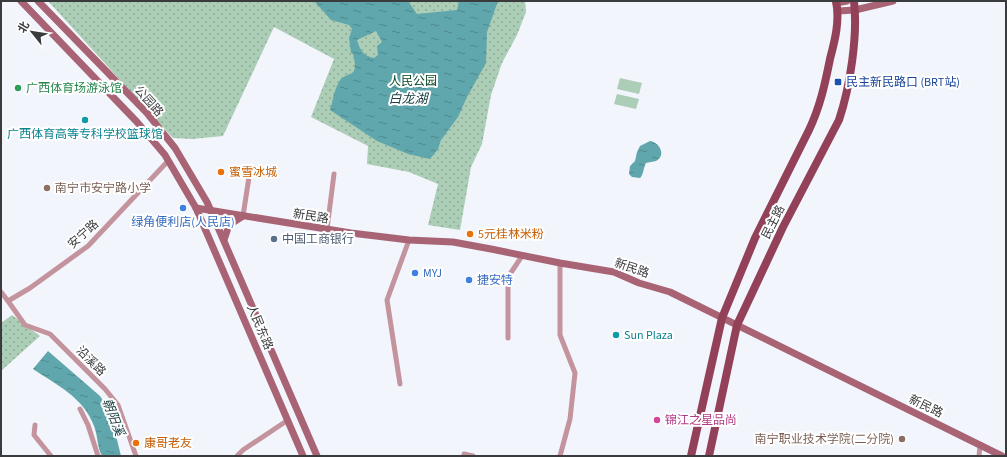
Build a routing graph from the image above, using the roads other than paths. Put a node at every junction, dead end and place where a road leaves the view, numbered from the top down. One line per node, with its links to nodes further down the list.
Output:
1 (21, 1): 8 (main road, 公园路)
2 (38, 1): 12 (main road, 公园路)
3 (847, 1): 6 (main road)
4 (854, 1): 7 (main road, 民主路)
5 (893, 1): 7 (main road)
6 (837, 5): 7 (main road); 21 (main road, 民主路)
7 (855, 10): 22 (main road, 民主路)
8 (168, 161): 11 (main road, 公园路); 20 (street, 安宁路)
9 (334, 174): 14 (street)
10 (249, 177): 13 (street)
11 (196, 208): 12 (main road, 新民路); 26 (main road, 人民东路)
12 (211, 210): 13 (main road, 新民路); 15 (main road, 人民东路)
13 (243, 216): 14 (main road, 新民路); 15 (main road)
14 (327, 229): 16 (main road, 新民路)
15 (224, 240): 35 (main road, 人民东路)
16 (409, 240): 17 (main road, 新民路); 24 (street)
17 (522, 256): 18 (main road, 新民路); 23 (street)
18 (560, 264): 21 (main road, 新民路); 37 (street)
19 (1, 292): 20 (street)
20 (8, 301): 32 (street, 沿溪路)
21 (722, 318): 22 (main road, 新民路); 38 (main road, 民主路)
22 (737, 325): 28 (main road, 新民路); 39 (main road, 民主路)
23 (508, 338)
24 (400, 384)
25 (80, 410): 31 (street)
26 (288, 420): 33 (street); 34 (main road, 人民东路)
27 (35, 425): 30 (street)
28 (980, 445): 40 (street); 41 (main road, 新民路)
29 (464, 454): 36 (street)
30 (51, 456)
31 (98, 456)
32 (136, 456)
33 (236, 456)
34 (303, 456)
35 (317, 456)
36 (473, 456)
37 (560, 456)
38 (691, 456)
39 (709, 456)
40 (979, 456)
41 (1002, 456)

